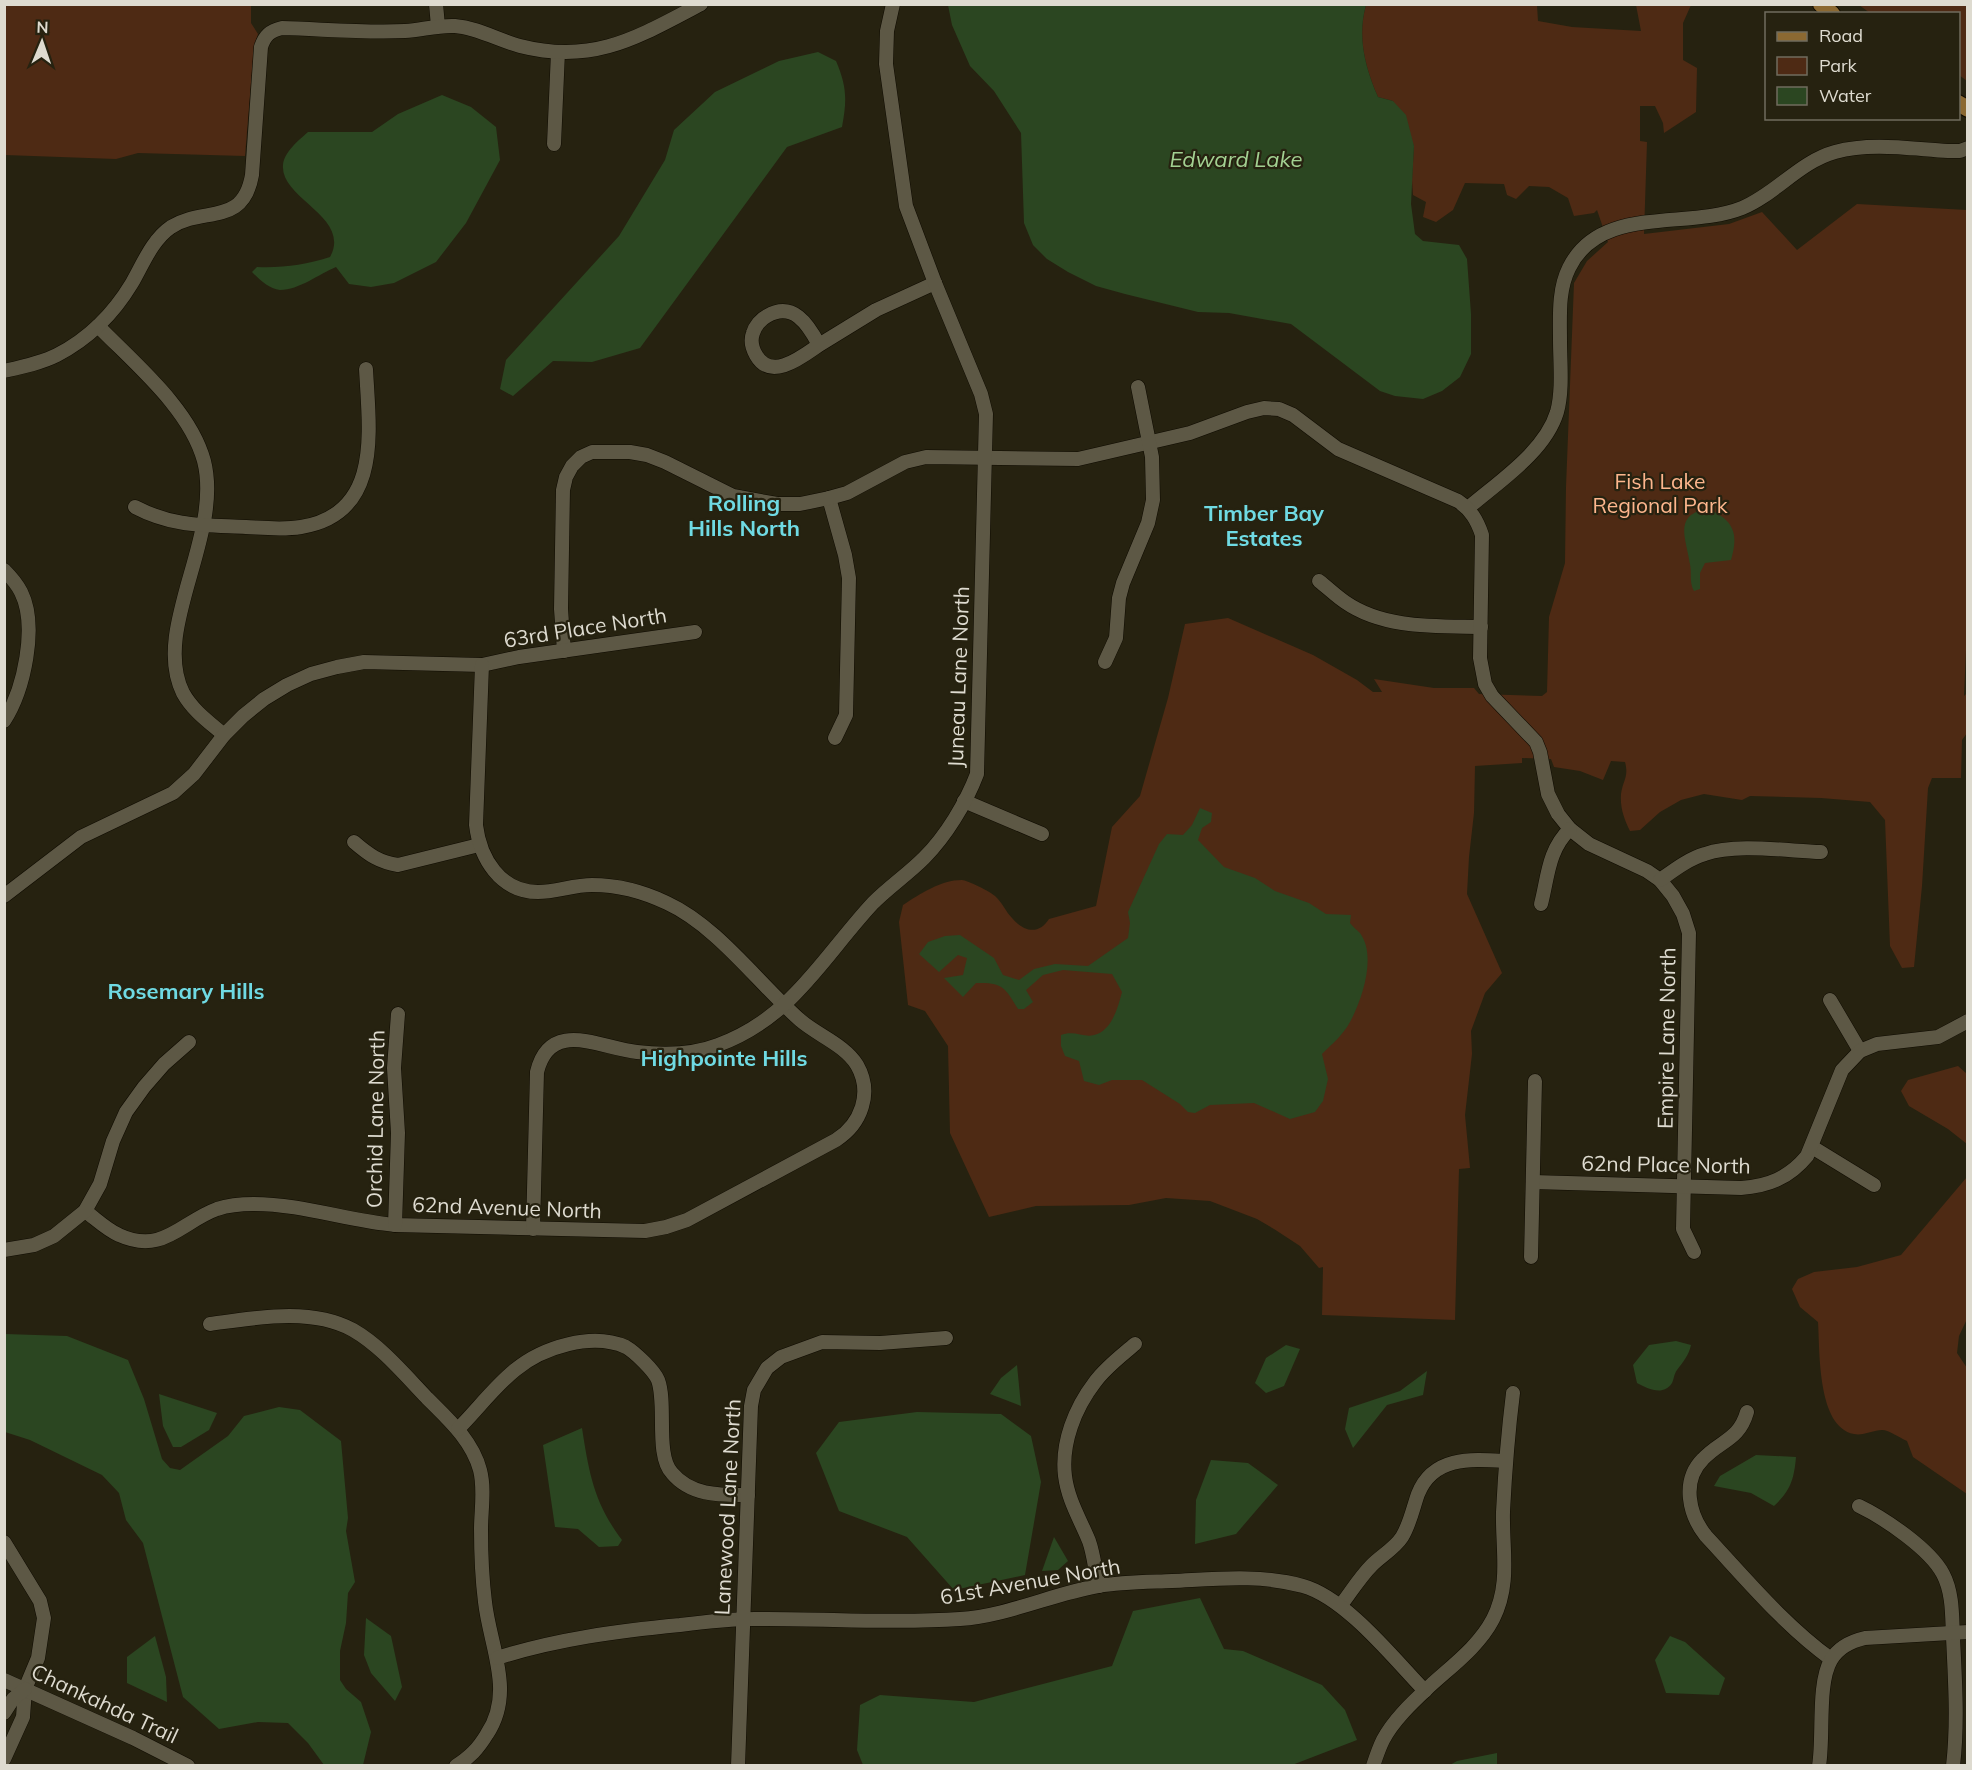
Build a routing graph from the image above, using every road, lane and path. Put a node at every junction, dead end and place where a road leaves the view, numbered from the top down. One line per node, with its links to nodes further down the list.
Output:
1 (436, 4): 5 (street)
2 (701, 4): 4 (street)
3 (893, 4): 9 (street, Juneau Lane North)
4 (675, 10): 6 (street)
5 (438, 26): 6 (street); 10 (street)
6 (558, 52): 7 (street)
7 (554, 144)
8 (1968, 148): 19 (street)
9 (935, 283): 11 (street); 16 (street, Juneau Lane North)
10 (98, 326): 13 (street); 20 (street)
11 (819, 345): 11 (street)
12 (366, 369): 20 (street)
13 (4, 371)
14 (1138, 387): 15 (street)
15 (1149, 443): 16 (street); 19 (street); 26 (street)
16 (986, 457): 17 (street); 31 (street, Juneau Lane North)
17 (829, 498): 25 (street); 30 (street)
18 (135, 507): 20 (street)
19 (1468, 508): 23 (street, Empire Lane North)
20 (204, 526): 29 (street)
21 (4, 570): 28 (street)
22 (1319, 581): 23 (street)
23 (1480, 627): 32 (street, Empire Lane North)
24 (695, 632): 25 (street, 63rd Place North)
25 (564, 651): 27 (street, 63rd Place North)
26 (1105, 662)
27 (482, 665): 29 (street, 63rd Place North); 35 (street)
28 (4, 721)
29 (224, 735): 38 (street, 63rd Place North)
30 (835, 738)
31 (964, 801): 33 (street); 41 (street, Juneau Lane North)
32 (1570, 829): 37 (street, Empire Lane North); 39 (street)
33 (1042, 834)
34 (354, 842): 35 (street)
35 (479, 845): 41 (street, 62nd Avenue North)
36 (1821, 852): 37 (street)
37 (1660, 880): 50 (street, Empire Lane North)
38 (4, 896)
39 (1541, 904)
40 (1830, 1000): 45 (street)
41 (785, 1005): 53 (street, Juneau Lane North); 53 (street, 62nd Avenue North)
42 (398, 1014): 52 (street, Orchid Lane North)
43 (1968, 1021): 45 (street)
44 (189, 1042): 51 (street)
45 (1860, 1051): 47 (street, 62nd Place North)
46 (1535, 1081): 48 (street)
47 (1812, 1147): 49 (street); 50 (street, 62nd Place North)
48 (1533, 1182): 50 (street, 62nd Place North); 56 (street)
49 (1874, 1185)
50 (1684, 1186): 55 (street, Empire Lane North)
51 (85, 1211): 52 (street, 62nd Avenue North); 54 (street)
52 (395, 1225): 53 (street, 62nd Avenue North)
53 (533, 1229)
54 (4, 1250)
55 (1694, 1252)
56 (1531, 1257)
57 (210, 1324): 62 (street)
58 (946, 1338): 64 (street, Lanewood Lane North)
59 (1135, 1344): 67 (street)
60 (1512, 1393): 63 (street)
61 (1747, 1412): 73 (street)
62 (458, 1429): 64 (street); 72 (street)
63 (1505, 1461): 68 (street); 76 (street)
64 (748, 1495): 69 (street, Lanewood Lane North)
65 (1859, 1506): 70 (street)
66 (4, 1542): 75 (street)
67 (1099, 1586): 68 (street, 61st Avenue North); 69 (street, 61st Avenue North)
68 (1341, 1605): 76 (street, 61st Avenue North)
69 (743, 1619): 72 (street, 61st Avenue North); 82 (street, Lanewood Lane North)
70 (1952, 1632): 71 (street); 73 (street); 85 (street)
71 (1968, 1632)
72 (497, 1658): 79 (street)
73 (1831, 1659): 84 (street)
74 (4, 1680): 75 (street, Chankahda Trail)
75 (25, 1689): 77 (street); 78 (street); 80 (street, Chankahda Trail)
76 (1425, 1691): 83 (street)
77 (4, 1713)
78 (4, 1760)
79 (471, 1762): 81 (street)
80 (188, 1766)
81 (456, 1766)
82 (738, 1766)
83 (1373, 1766)
84 (1819, 1766)
85 (1953, 1766)

